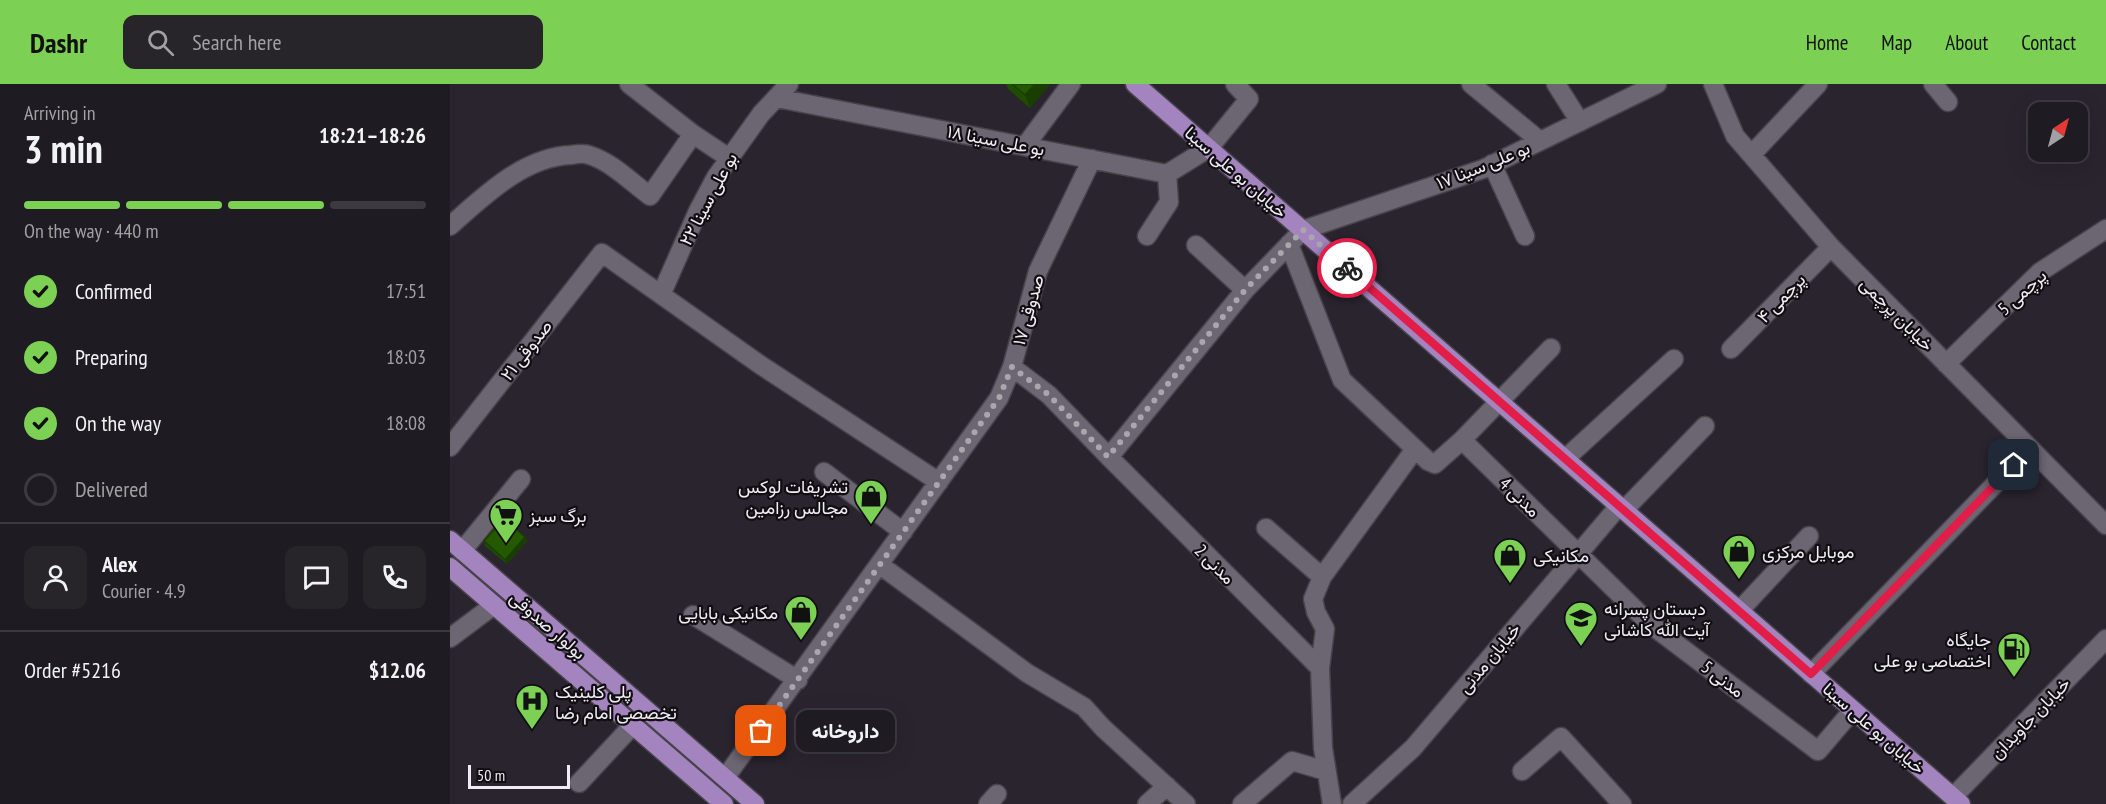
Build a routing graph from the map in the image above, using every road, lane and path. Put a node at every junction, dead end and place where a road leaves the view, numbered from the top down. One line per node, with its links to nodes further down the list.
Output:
1 (629, 84): 15 (street)
2 (789, 84): 12 (street, بو علی سینا ۲۲)
3 (1071, 84): 17 (street)
4 (1135, 84): 18 (main road, خیابان بو علی سینا)
5 (1235, 84): 18 (street)
6 (1471, 84): 16 (street)
7 (1556, 84): 14 (street)
8 (1657, 84): 14 (street, بو علی سینا ۱۷)
9 (1713, 84): 19 (street, خیابان پرچمی)
10 (1818, 84): 19 (street)
11 (1933, 84): 13 (street)
12 (777, 98): 17 (street, بو علی سینا ۱۸); 20 (street, بو علی سینا ۲۲)
13 (1948, 102)
14 (1580, 122): 16 (street, بو علی سینا ۱۷)
15 (693, 134): 20 (street); 24 (street)
16 (1540, 141): 22 (street, بو علی سینا ۱۷)
17 (1025, 146): 21 (street, بو علی سینا ۱۸)
18 (1209, 148): 23 (street); 26 (main road, خیابان بو علی سینا)
19 (1752, 154): 31 (street, خیابان پرچمی)
20 (729, 158): 33 (street, بو علی سینا ۲۲)
21 (1092, 159): 23 (street, بو علی سینا ۱۸); 38 (street, صدوقی ۱۷)
22 (1492, 164): 26 (street, بو علی سینا ۱۷); 28 (street)
23 (1167, 174): 27 (street)
24 (450, 226)
25 (2106, 229): 37 (street, پرچمی 5)
26 (1303, 230): 29 (street); 39 (main road, خیابان بو علی سینا)
27 (1148, 236)
28 (1525, 236)
29 (1289, 244): 32 (street); 43 (street)
30 (1196, 245): 32 (street)
31 (1831, 247): 35 (street, پرچمی ۴); 37 (street, خیابان پرچمی)
32 (1245, 290): 45 (street)
33 (661, 294): 42 (street, صدوقی ۲۱); 49 (street)
34 (1551, 348): 39 (street)
35 (1731, 349)
36 (1674, 359): 46 (street)
37 (1946, 364): 44 (street, خیابان پرچمی)
38 (1012, 367): 45 (street, مدنی 2); 49 (street, صدوقی ۱۷)
39 (1499, 401): 41 (street); 46 (main road, خیابان بو علی سینا)
40 (1705, 426): 50 (street, خیابان مدنی)
41 (1462, 440): 43 (street); 56 (street, مدنی 4)
42 (450, 447)
43 (1415, 449): 59 (street)
44 (2030, 449): 51 (street, خیابان پرچمی); 66 (street)
45 (1108, 457): 65 (street, مدنی 2)
46 (1565, 459): 50 (main road, خیابان بو علی سینا)
47 (824, 472): 53 (street)
48 (520, 479): 55 (street)
49 (939, 482): 53 (street, صدوقی ۱۷)
50 (1622, 508): 56 (street, خیابان مدنی); 61 (main road, خیابان بو علی سینا)
51 (2106, 525)
52 (1266, 528): 59 (street)
53 (903, 532): 57 (street, صدوقی ۱۷)
54 (1809, 536): 61 (street)
55 (456, 545): 72 (main road, بولوار صدوقی)
56 (1578, 554): 68 (street, مدنی 5); 82 (street, خیابان مدنی)
57 (880, 565): 67 (street, صدوقی ۱۷); 74 (street)
58 (450, 567): 60 (main road, بولوار صدوقی)
59 (1322, 576): 65 (street)
60 (494, 605): 63 (street); 69 (main road, بولوار صدوقی)
61 (1739, 610): 66 (main road, خیابان بو علی سینا)
62 (693, 615): 67 (street)
63 (450, 638)
64 (2106, 639): 75 (street, خیابان جاویدان)
65 (1320, 668): 70 (street)
66 (1811, 674): 68 (main road, خیابان بو علی سینا)
67 (798, 680): 72 (street, صدوقی ۱۷)
68 (1853, 710): 75 (main road, خیابان بو علی سینا)
69 (633, 725): 73 (street); 76 (main road, بولوار صدوقی)
70 (1326, 771): 80 (street); 81 (street)
71 (1522, 771): 83 (street)
72 (725, 778): 77 (main road, بولوار صدوقی)
73 (579, 783)
74 (1167, 786): 78 (street); 79 (street)
75 (1957, 801)
76 (724, 804)
77 (755, 804)
78 (1147, 804)
79 (1186, 804)
80 (1242, 804)
81 (1332, 804)
82 (1352, 804)
83 (1622, 804)

